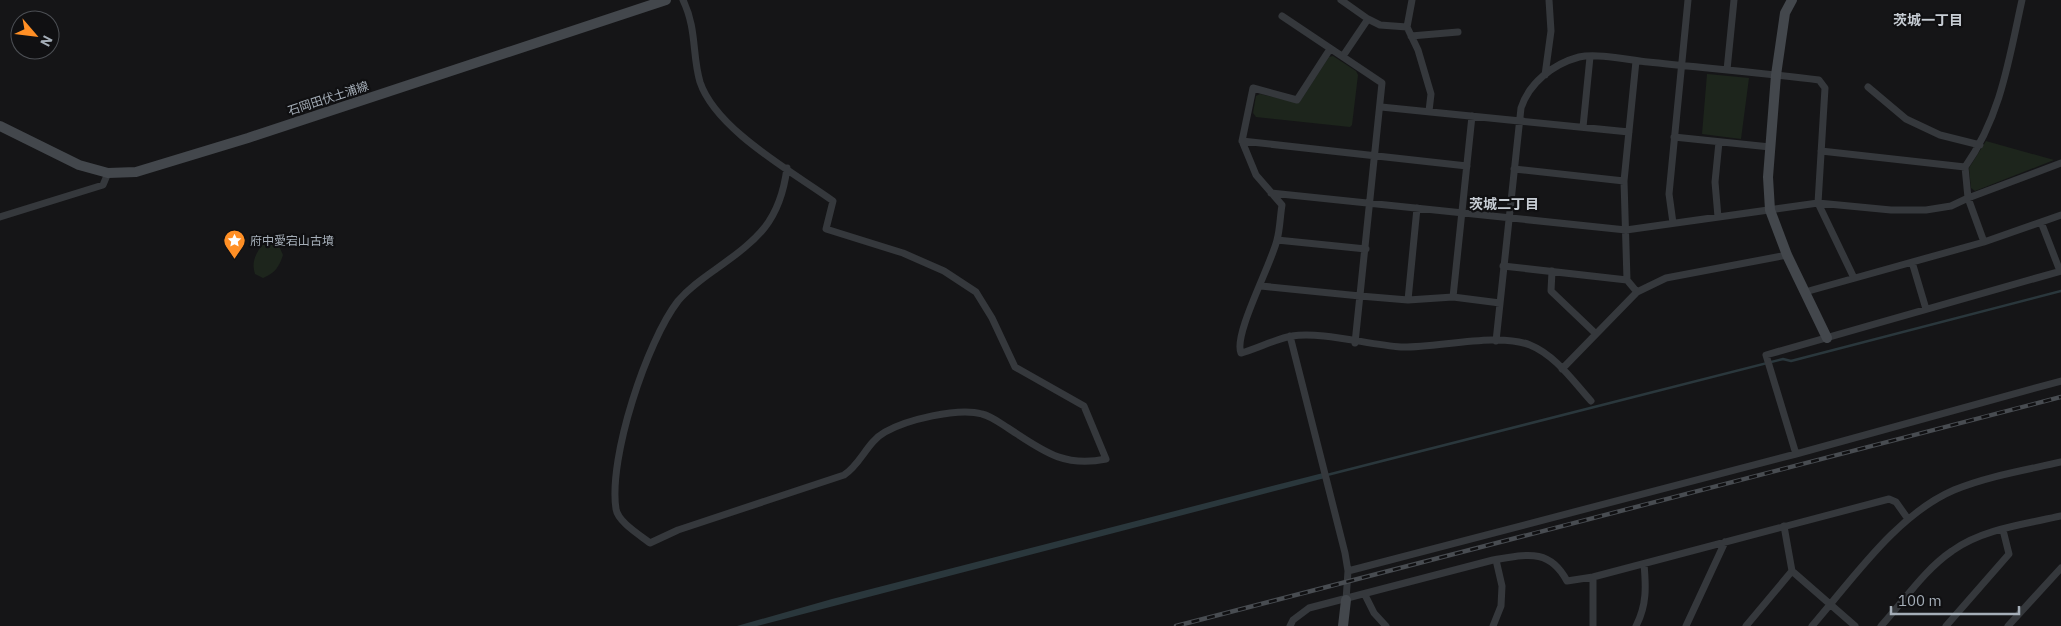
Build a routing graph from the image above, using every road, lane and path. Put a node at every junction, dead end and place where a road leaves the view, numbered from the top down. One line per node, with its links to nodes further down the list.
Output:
1 (666, 0): 43 (main road, 石岡田伏土浦線)
2 (683, 0): 41 (street)
3 (1341, 0): 11 (street)
4 (1412, 0): 12 (street)
5 (1549, 0): 21 (street)
6 (1688, 0): 19 (street)
7 (1734, 0): 20 (street)
8 (1792, 0): 22 (main road)
9 (2022, 0): 34 (street)
10 (1282, 16): 15 (street)
11 (1368, 19): 12 (street); 16 (street)
12 (1407, 27): 14 (street)
13 (1458, 32): 14 (street)
14 (1412, 36): 25 (street)
15 (1330, 49): 16 (street); 32 (street)
16 (1343, 56): 24 (street)
17 (1590, 57): 18 (street); 21 (street); 29 (street)
18 (1636, 61): 19 (street); 30 (street)
19 (1681, 65): 20 (street); 31 (street)
20 (1727, 70): 22 (street)
21 (1545, 75): 27 (street)
22 (1776, 75): 35 (main road); 36 (street)
23 (1868, 87): 34 (street)
24 (1380, 107): 25 (street); 37 (street)
25 (1429, 111): 26 (street)
26 (1472, 116): 27 (street); 39 (street)
27 (1519, 121): 29 (street); 42 (street)
28 (0, 126): 43 (main road, 石岡田伏土浦線)
29 (1583, 127): 30 (street)
30 (1629, 132): 44 (street)
31 (1674, 137): 33 (street); 57 (street)
32 (1242, 141): 37 (street); 45 (street)
33 (1719, 142): 35 (street); 54 (street)
34 (1980, 145): 40 (street)
35 (1770, 147): 50 (main road)
36 (1821, 151): 40 (street); 47 (street)
37 (1376, 156): 39 (street); 48 (street)
38 (2061, 163): 46 (street)
39 (1467, 166): 51 (street)
40 (1964, 167): 46 (street)
41 (787, 168): 41 (street)
42 (1514, 169): 44 (street); 55 (street)
43 (108, 173): 53 (street)
44 (1624, 181): 58 (street)
45 (1271, 193): 48 (street); 59 (street)
46 (1968, 198): 47 (street); 60 (street)
47 (1818, 203): 50 (street); 67 (street)
48 (1370, 204): 49 (street); 61 (street)
49 (1417, 208): 51 (street); 74 (street)
50 (1770, 210): 54 (street); 62 (main road)
51 (1462, 213): 55 (street); 73 (street)
52 (2061, 215): 56 (street)
53 (0, 216)
54 (1718, 217): 57 (street)
55 (1509, 218): 58 (street); 64 (street)
56 (2041, 222): 60 (street); 66 (street)
57 (1673, 224): 58 (street)
58 (1626, 230): 68 (street)
59 (1277, 240): 61 (street); 69 (street)
60 (1984, 242): 63 (street)
61 (1366, 249): 72 (street)
62 (1787, 255): 70 (street); 71 (main road)
63 (1912, 262): 67 (street); 76 (street)
64 (1504, 266): 65 (street); 75 (street)
65 (1552, 271): 68 (street); 77 (street)
66 (2060, 271): 76 (street)
67 (1854, 278): 71 (street)
68 (1626, 280): 70 (street)
69 (1261, 286): 72 (street); 78 (street)
70 (1637, 292): 77 (street)
71 (1805, 292): 79 (main road)
72 (1360, 296): 74 (street); 81 (street)
73 (1453, 297): 74 (street); 75 (street)
74 (1408, 300)
75 (1500, 304): 80 (street)
76 (1926, 309): 79 (street)
77 (1595, 333): 82 (street)
78 (1290, 336): 81 (street); 95 (street)
79 (1827, 338): 85 (street)
80 (1496, 341): 81 (street); 82 (street)
81 (1356, 342)
82 (1562, 368): 84 (street)
83 (2061, 381): 85 (street)
84 (1591, 401)
85 (1796, 454): 95 (street)
86 (2061, 462): 88 (street)
87 (2061, 516): 90 (street)
88 (1908, 518): 89 (street); 100 (street)
89 (1784, 526): 91 (street); 96 (street)
90 (2003, 530): 111 (street); 112 (street)
91 (1726, 542): 93 (street); 107 (street)
92 (1496, 560): 97 (street); 98 (street); 104 (street)
93 (1644, 564): 97 (street); 106 (street)
94 (2061, 568): 113 (street)
95 (1348, 571): 99 (street)
96 (1792, 571): 100 (street); 108 (street)
97 (1593, 577): 105 (street)
98 (1365, 595): 99 (street); 103 (street)
99 (1346, 600): 101 (street); 102 (main road)
100 (1831, 604): 109 (street); 110 (street)
101 (1290, 626)
102 (1343, 626)
103 (1386, 626)
104 (1493, 626)
105 (1593, 626)
106 (1636, 626)
107 (1686, 626)
108 (1746, 626)
109 (1812, 626)
110 (1855, 626)
111 (1881, 626)
112 (1946, 626)
113 (2008, 626)

